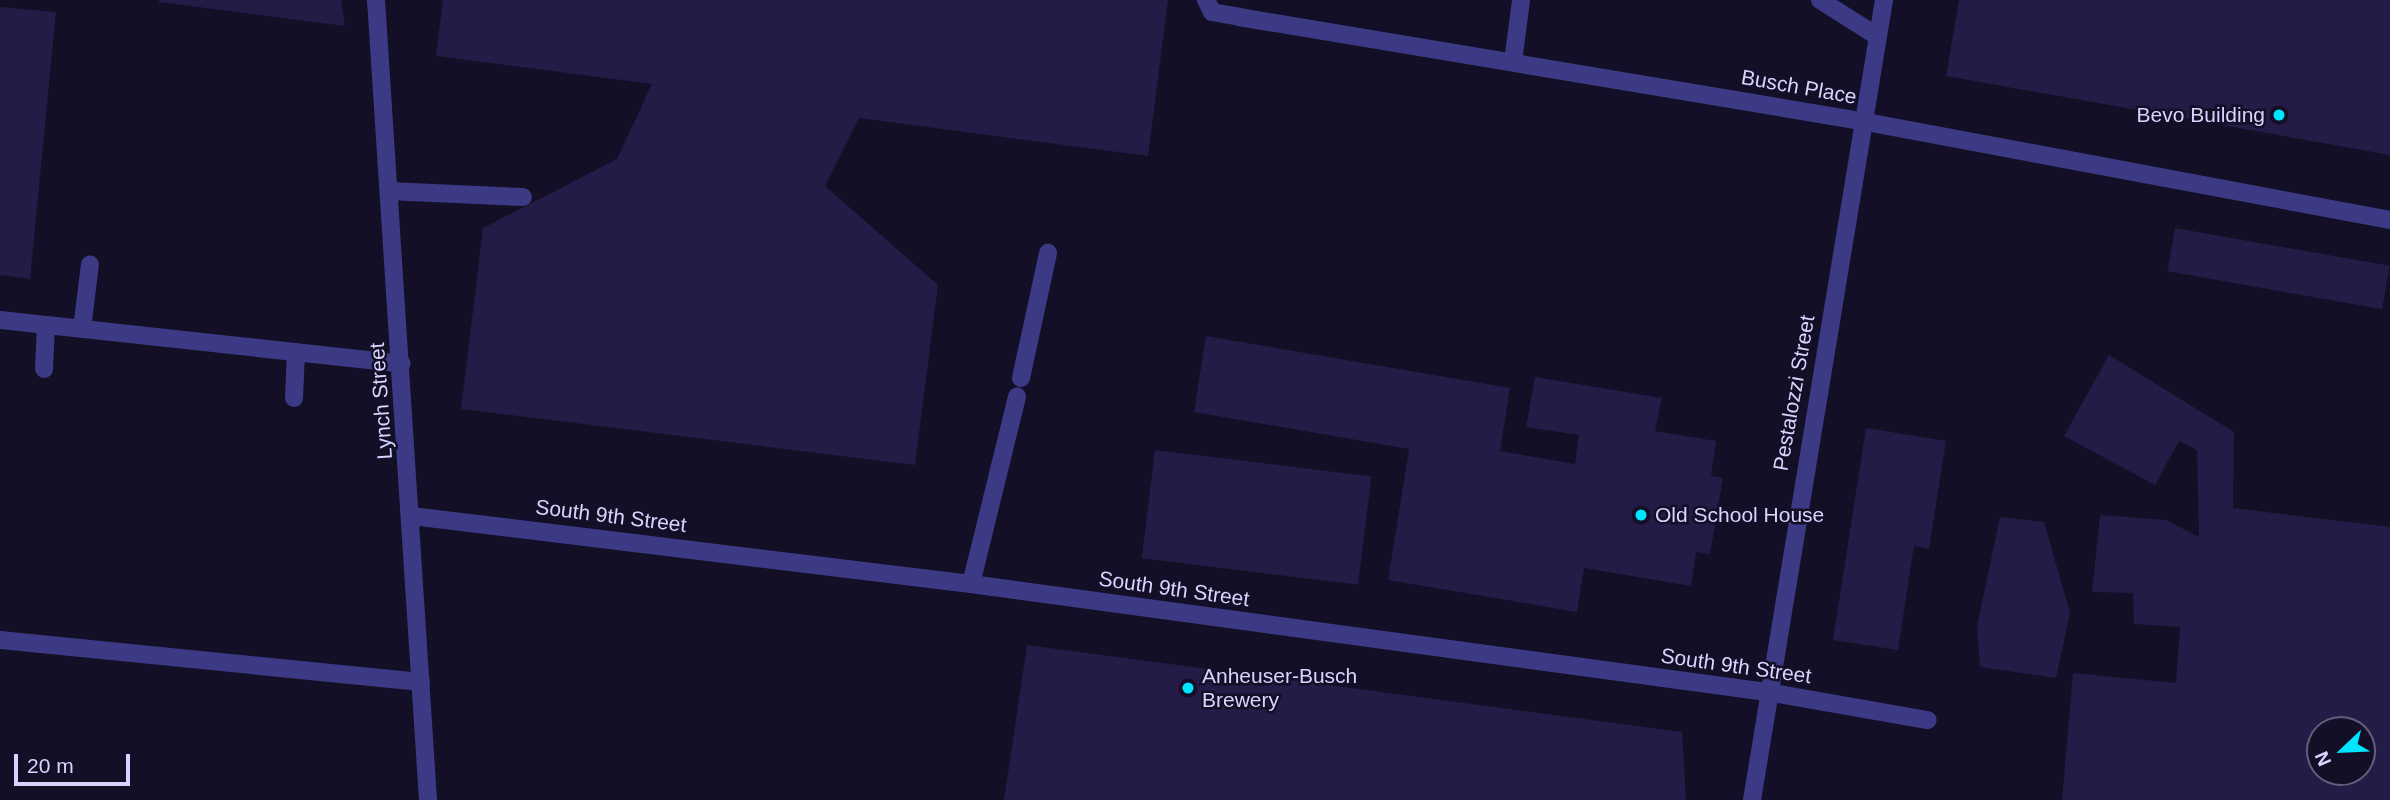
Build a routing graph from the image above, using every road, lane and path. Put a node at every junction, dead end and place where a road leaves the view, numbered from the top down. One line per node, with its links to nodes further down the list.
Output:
1 (376, 0): 10 (street, Lynch Street)
2 (1206, 0): 6 (street, Busch Place)
3 (1521, 0): 8 (street)
4 (1820, 0): 7 (street)
5 (1884, 0): 7 (street, Pestalozzi Street)
6 (1236, 8): 8 (street, Busch Place)
7 (1877, 36): 9 (street, Pestalozzi Street)
8 (1513, 62): 9 (street, Busch Place)
9 (1861, 121): 12 (street, Busch Place); 28 (street, Pestalozzi Street)
10 (389, 191): 11 (street); 19 (street, Lynch Street)
11 (523, 197)
12 (2390, 220)
13 (1048, 253): 21 (street)
14 (90, 264): 17 (street)
15 (0, 320): 16 (street)
16 (46, 325): 17 (street); 20 (street)
17 (82, 329): 18 (street)
18 (296, 352): 19 (street); 23 (street)
19 (402, 364): 24 (street, Lynch Street)
20 (44, 369)
21 (1021, 378)
22 (1017, 397): 25 (street)
23 (293, 398)
24 (412, 516): 25 (street, South 9th Street); 27 (street, Lynch Street)
25 (971, 584): 28 (street, South 9th Street)
26 (0, 640): 27 (street)
27 (421, 682): 30 (street, Lynch Street)
28 (1767, 692): 29 (street, South 9th Street); 31 (street, Pestalozzi Street)
29 (1928, 720)
30 (428, 800)
31 (1752, 800)

